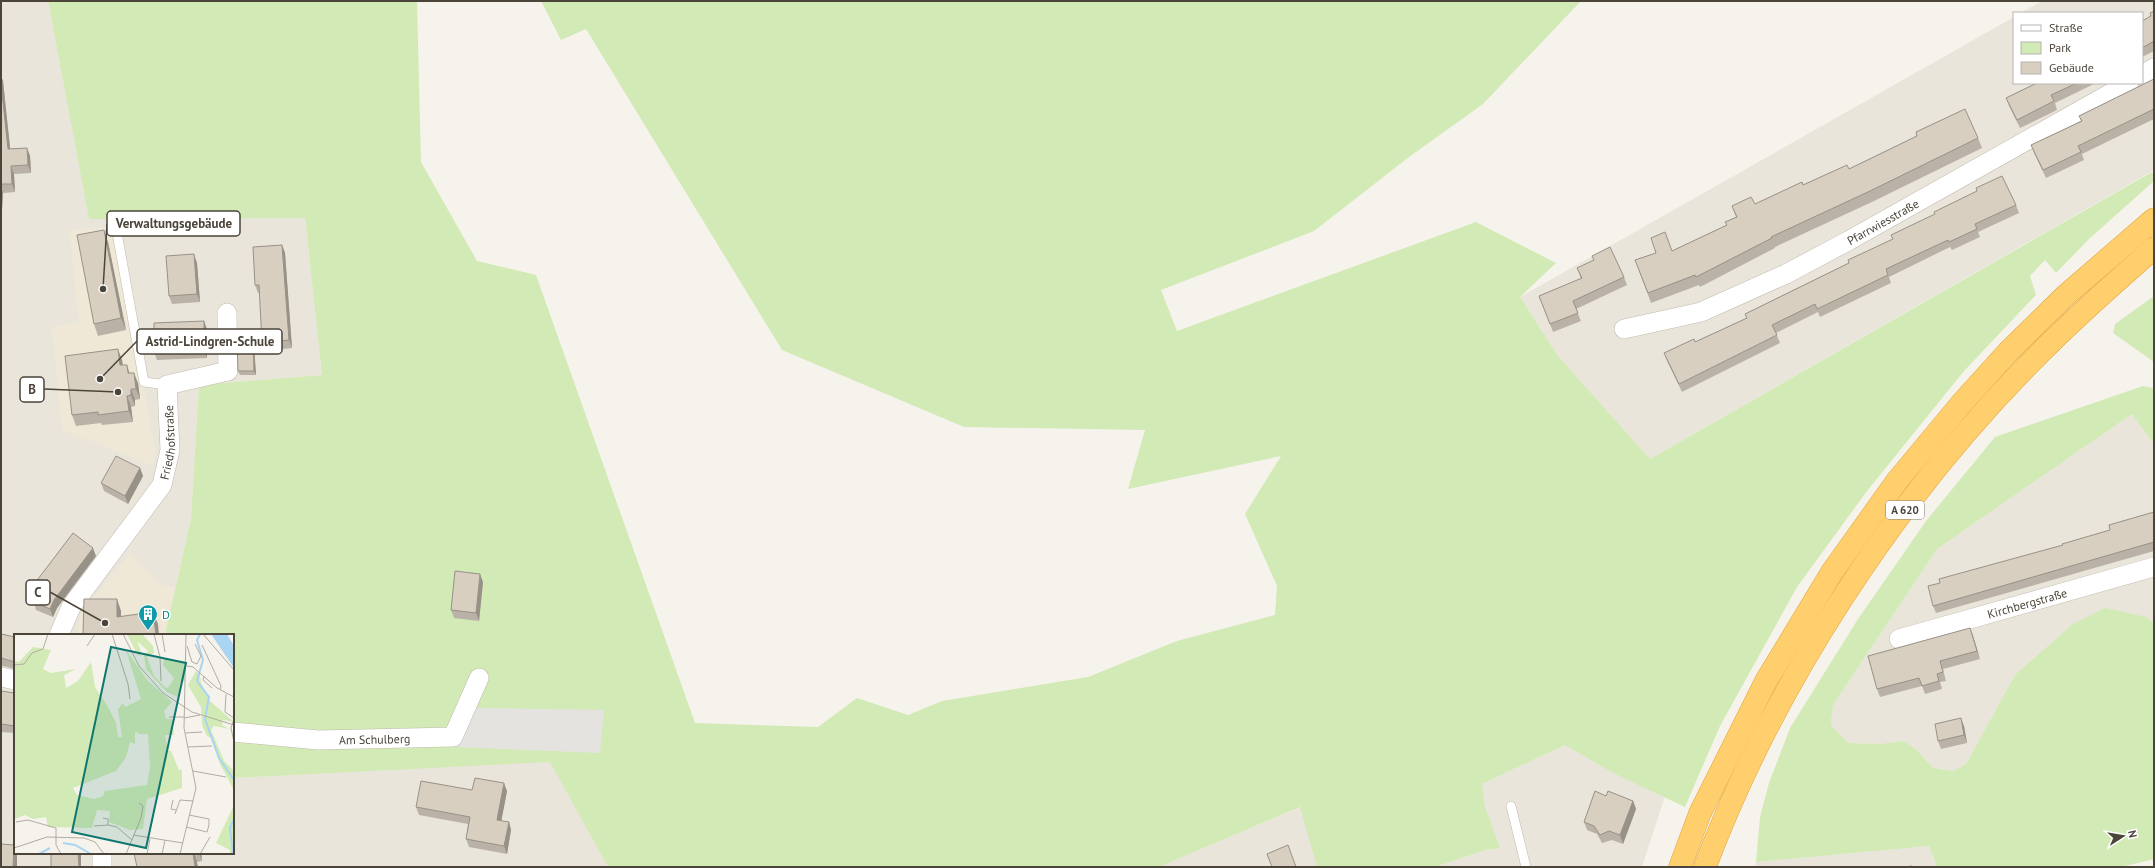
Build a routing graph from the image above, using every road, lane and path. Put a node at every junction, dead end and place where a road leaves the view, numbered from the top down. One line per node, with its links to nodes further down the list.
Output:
1 (2154, 68): 2 (street)
2 (2143, 75)
3 (2127, 84): 8 (street, Pfarrwiesstraße)
4 (2154, 219): 21 (highway, A 620)
5 (117, 233): 9 (lane)
6 (2154, 248): 22 (highway, A 620)
7 (227, 313): 9 (street)
8 (1624, 329)
9 (167, 385): 11 (street, Friedhofstraße)
10 (2154, 567): 12 (street, Kirchbergstraße)
11 (59, 634)
12 (1899, 639)
13 (1, 677): 15 (street)
14 (479, 678): 16 (street, Am Schulberg)
15 (14, 680)
16 (234, 732)
17 (1511, 806): 20 (lane)
18 (102, 854): 19 (street)
19 (102, 867)
20 (1526, 867)
21 (1680, 867)
22 (1705, 867)

